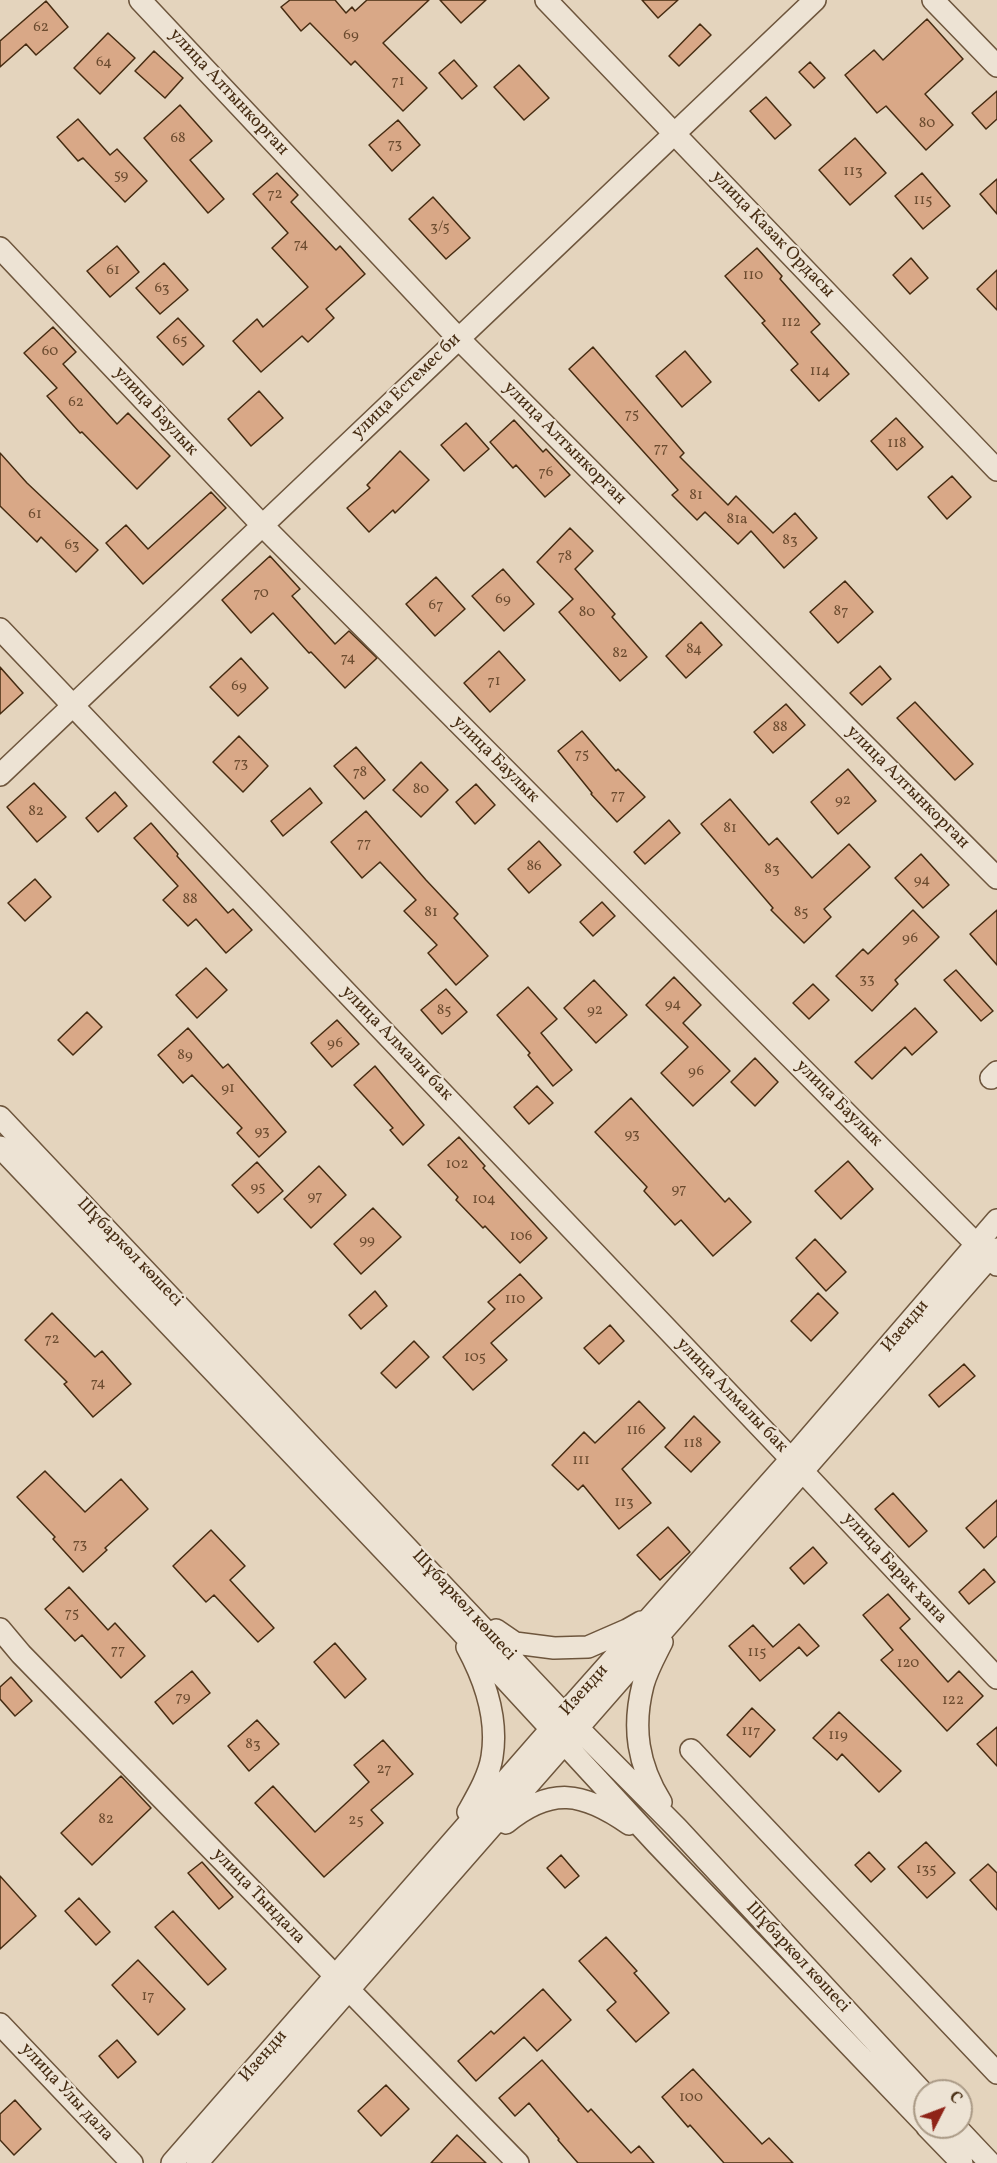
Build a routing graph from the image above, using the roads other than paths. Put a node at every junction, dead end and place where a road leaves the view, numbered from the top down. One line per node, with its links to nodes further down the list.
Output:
1 (140, 0): 8 (street, улица Алтынкорган)
2 (546, 0): 6 (street, улица Казак Ордасы)
3 (815, 0): 6 (street, улица Естемес би)
4 (933, 0): 5 (street)
5 (997, 66)
6 (674, 132): 8 (street, улица Естемес би); 9 (street, улица Казак Ордасы)
7 (0, 248): 10 (street, улица Баулык)
8 (458, 338): 10 (street, улица Естемес би); 14 (street, улица Алтынкорган)
9 (997, 470)
10 (262, 525): 12 (street, улица Естемес би); 18 (street, улица Баулык)
11 (0, 629): 12 (street, улица Алмалы бак)
12 (74, 706): 13 (street, улица Естемес би); 19 (street, улица Алмалы бак)
13 (0, 775)
14 (997, 878)
15 (0, 1117): 21 (street, Шұбаркөл көшесі)
16 (0, 1148): 21 (street, Шұбаркөл көшесі)
17 (997, 1220): 18 (street, Изенди)
18 (990, 1254): 19 (street, Изенди)
19 (797, 1466): 20 (street, Изенди); 23 (street, улица Барак хана)
20 (662, 1618): 21 (street); 24 (street, Изенди); 26 (street)
21 (464, 1620): 24 (street, Шұбаркөл көшесі); 28 (street)
22 (0, 1629): 29 (street, улица Тындала)
23 (997, 1678)
24 (565, 1728): 26 (street, Шұбаркөл көшесі); 27 (street, Шұбаркөл көшесі); 28 (street, Изенди)
25 (691, 1750): 31 (street)
26 (677, 1828): 32 (street, Шұбаркөл көшесі)
27 (657, 1844): 28 (street); 33 (street, Шұбаркөл көшесі)
28 (460, 1848): 29 (street, Изенди)
29 (342, 1982): 37 (street, Изенди); 38 (street, Изенди); 39 (street, улица Тындала)
30 (0, 2024): 36 (street, улица Улы дала)
31 (997, 2073)
32 (913, 2082)
33 (913, 2112)
34 (939, 2139): 40 (street, Шұбаркөл көшесі)
35 (967, 2139): 41 (street)
36 (132, 2163)
37 (172, 2163)
38 (197, 2163)
39 (518, 2163)
40 (962, 2163)
41 (990, 2163)

